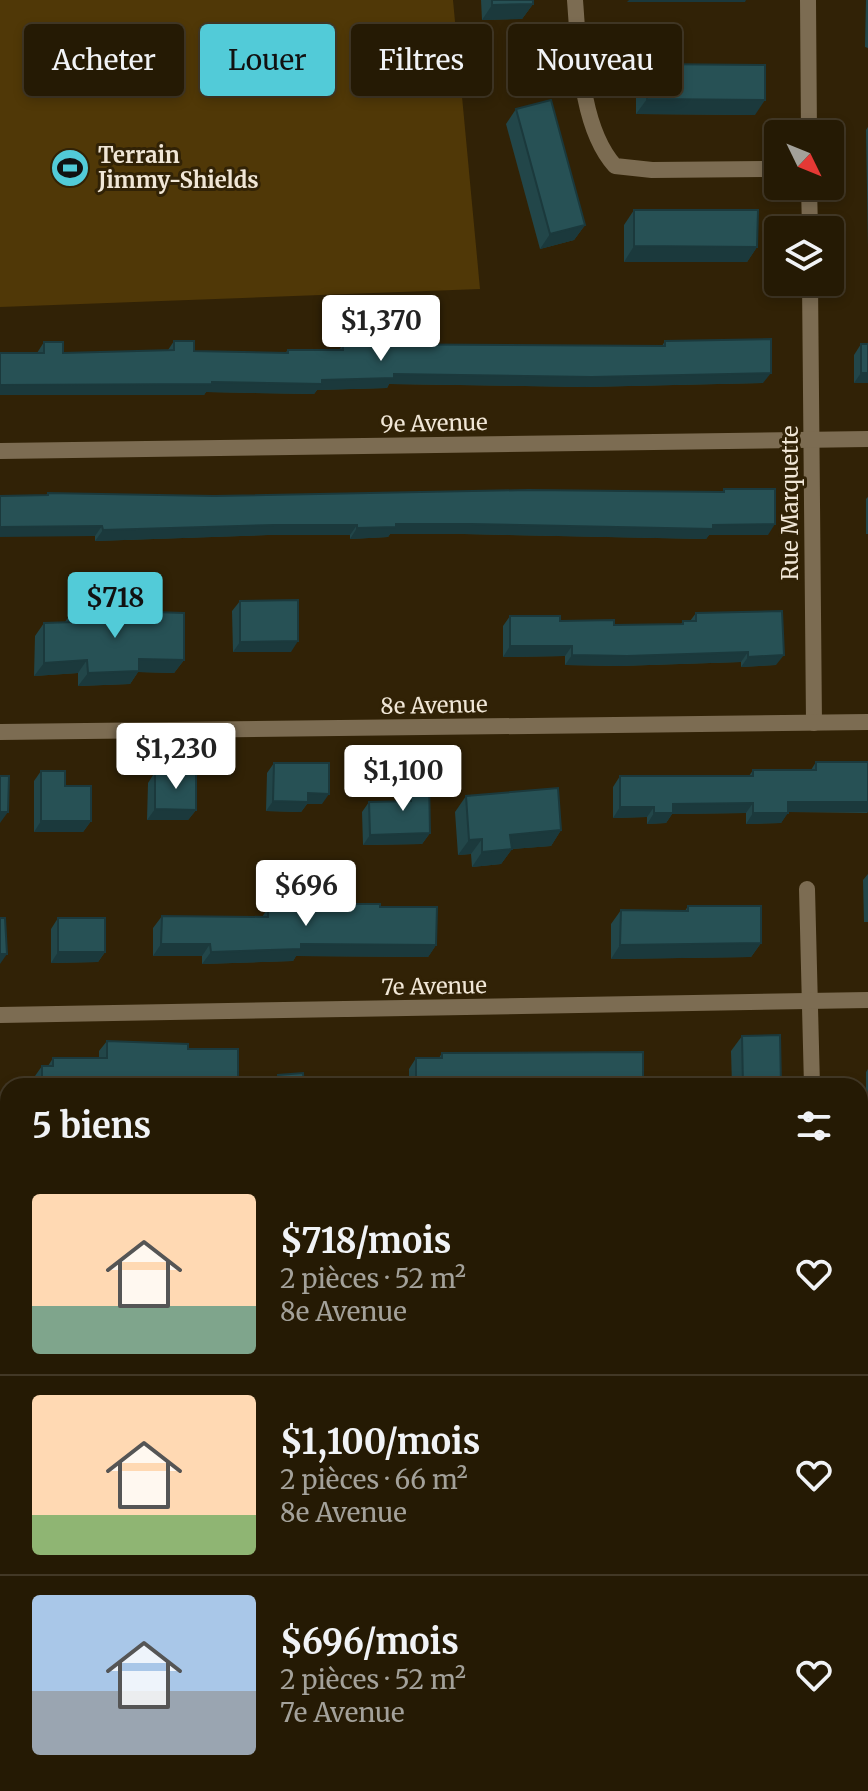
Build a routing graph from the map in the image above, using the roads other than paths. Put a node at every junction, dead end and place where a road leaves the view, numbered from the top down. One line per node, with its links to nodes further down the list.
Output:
1 (575, 0): 4 (street)
2 (808, 0): 3 (street)
3 (809, 120)
4 (764, 169)
5 (810, 296): 7 (street, Rue Marquette)
6 (868, 439): 7 (street, 9e Avenue)
7 (812, 440): 8 (street, 9e Avenue); 10 (street, Rue Marquette)
8 (0, 451)
9 (868, 722): 10 (street, 8e Avenue)
10 (814, 723): 11 (street, 8e Avenue)
11 (0, 732)
12 (807, 889): 14 (street)
13 (868, 1000): 14 (street, 7e Avenue)
14 (810, 1002): 15 (street, 7e Avenue); 16 (street)
15 (0, 1015)
16 (812, 1078)

